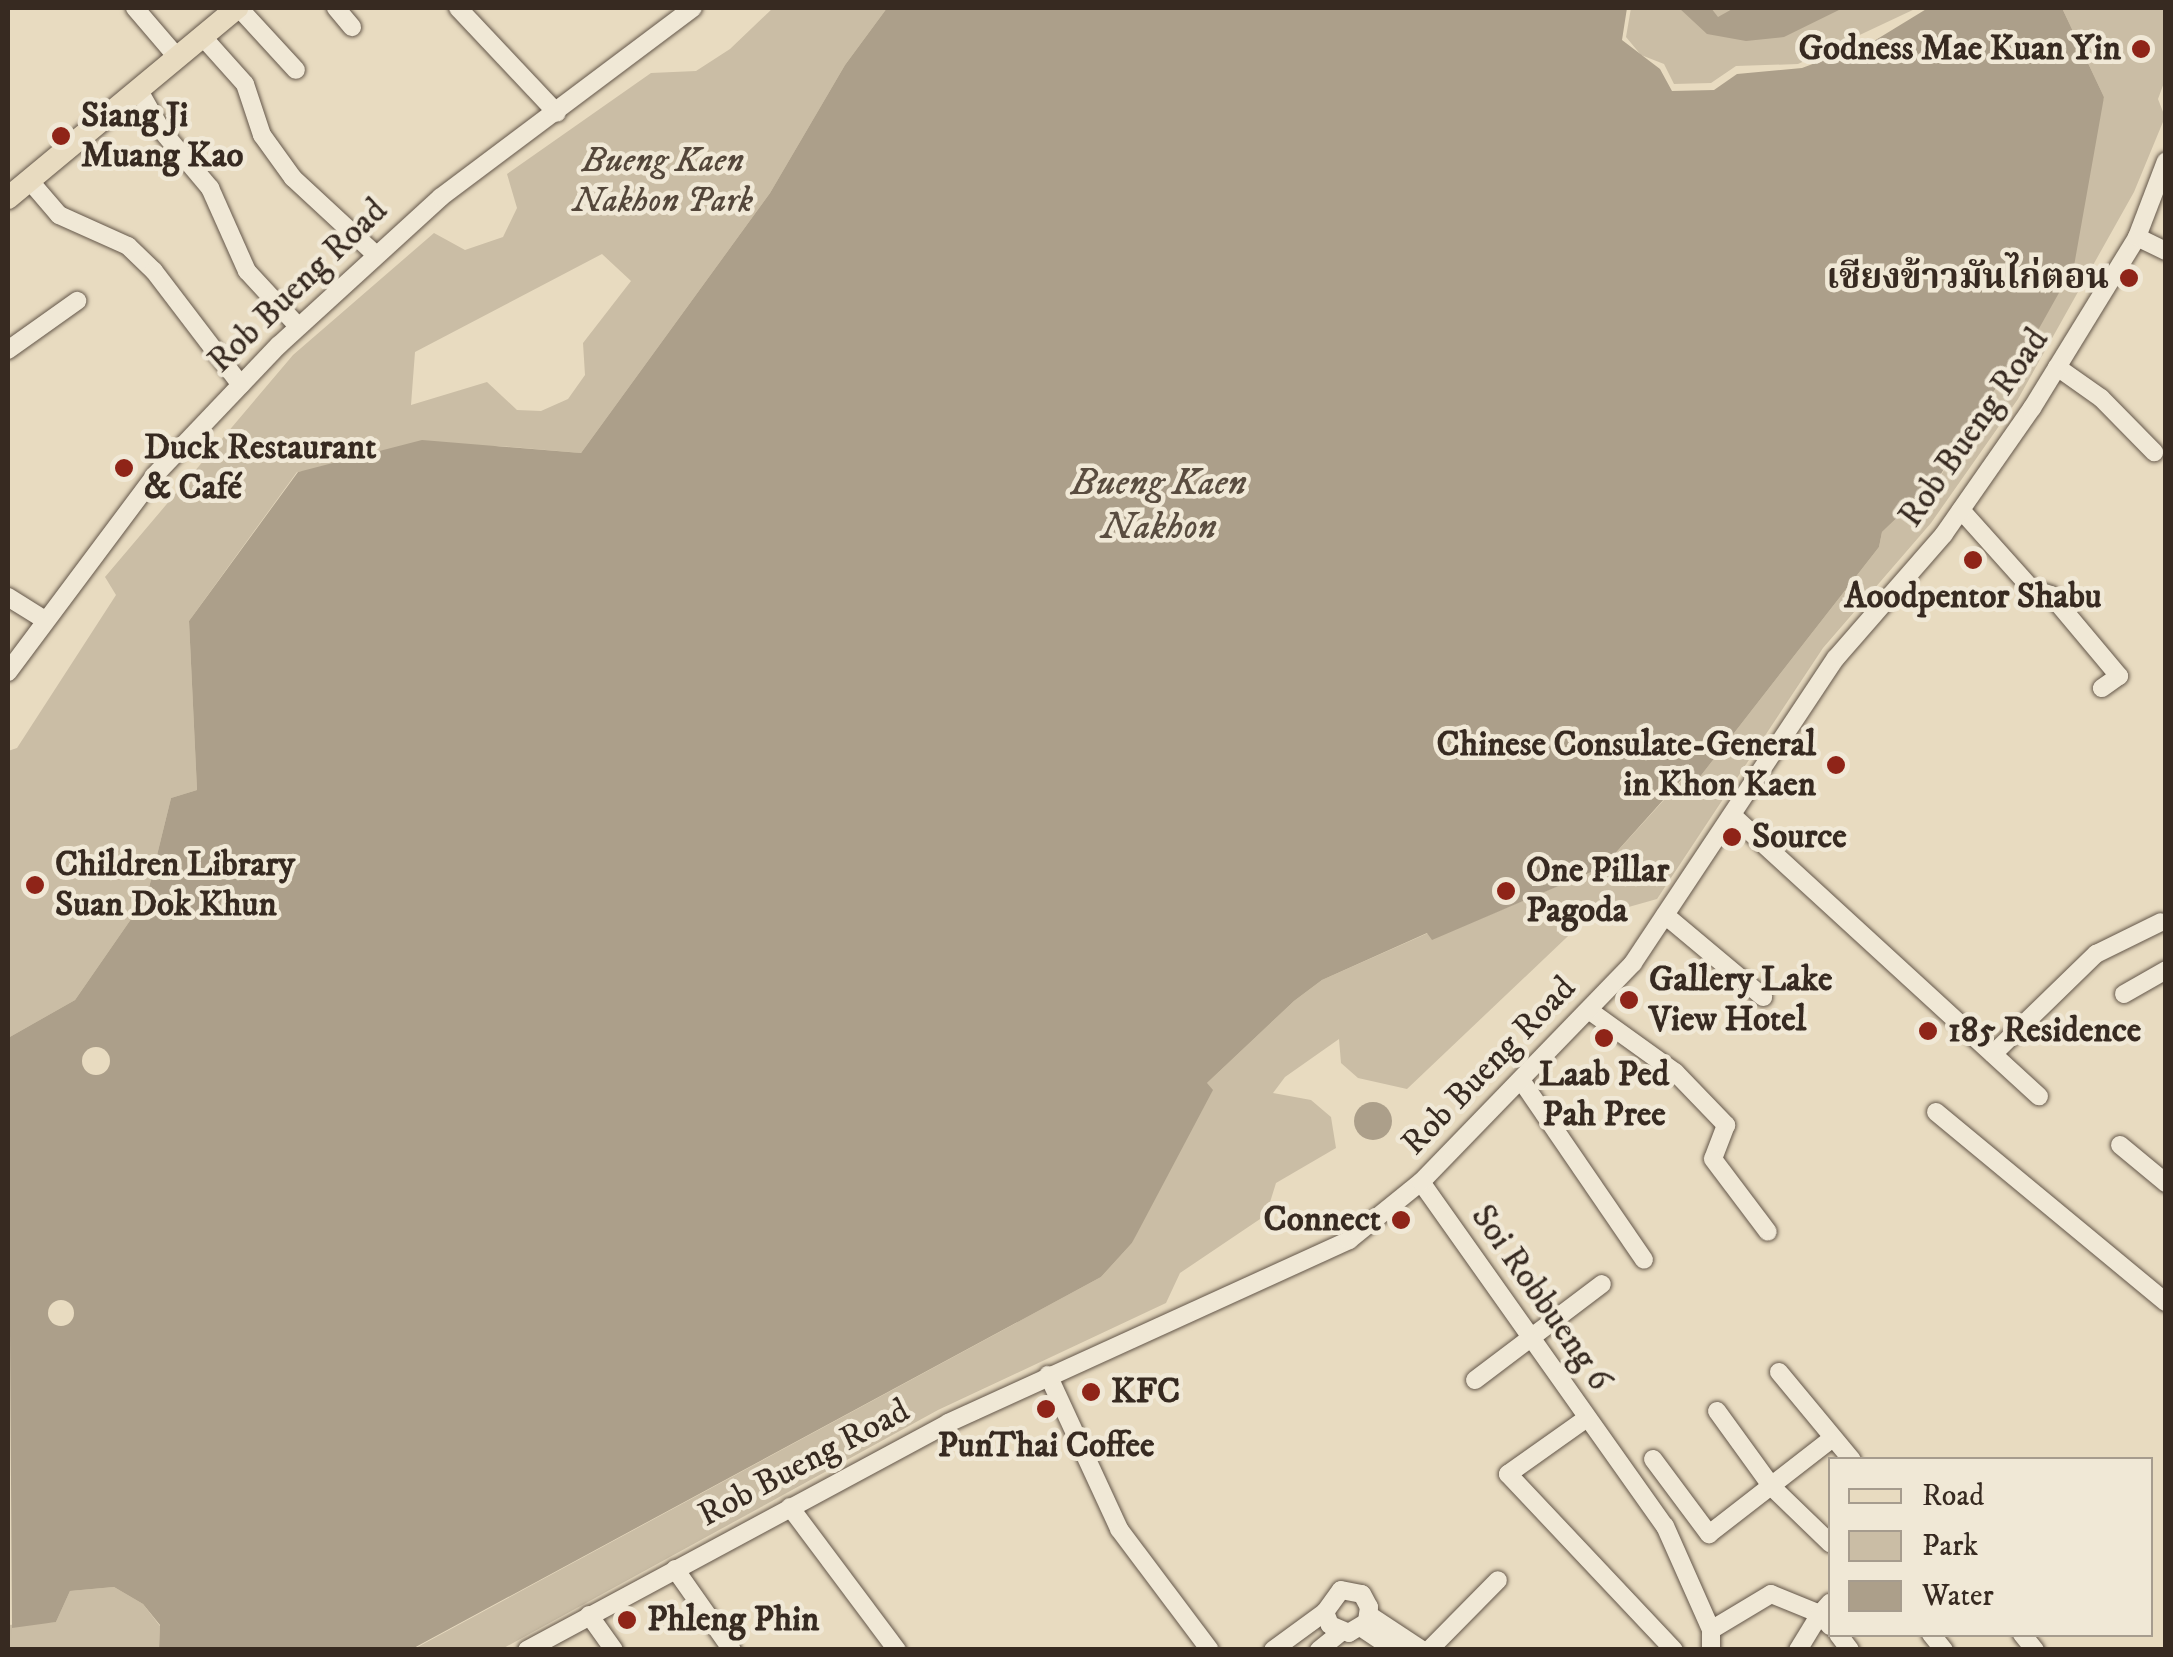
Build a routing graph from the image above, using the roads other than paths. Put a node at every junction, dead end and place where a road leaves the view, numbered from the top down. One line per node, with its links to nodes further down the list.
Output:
1 (135, 8): 8 (street)
2 (238, 8): 7 (main road); 9 (street)
3 (336, 8): 6 (street)
4 (458, 8): 11 (street)
5 (693, 8): 11 (street, Rob Bueng Road)
6 (352, 27)
7 (202, 36): 8 (main road); 17 (street)
8 (178, 56): 10 (main road)
9 (296, 70)
10 (138, 89): 13 (main road); 19 (street)
11 (557, 113): 17 (street, Rob Bueng Road)
12 (2166, 160): 15 (street, Rob Bueng Road)
13 (30, 180): 14 (main road); 22 (street)
14 (8, 198)
15 (2137, 236): 16 (street); 21 (street, Rob Bueng Road)
16 (2166, 250)
17 (374, 254): 19 (street, Rob Bueng Road)
18 (78, 301): 20 (street)
19 (298, 326): 22 (street, Rob Bueng Road)
20 (8, 350)
21 (2057, 367): 23 (street); 24 (street, Rob Bueng Road)
22 (241, 385): 26 (street, Rob Bueng Road)
23 (2154, 452)
24 (1961, 510): 28 (street); 29 (street, Rob Bueng Road)
25 (8, 597): 26 (street)
26 (42, 618): 27 (street, Rob Bueng Road)
27 (8, 672)
28 (2102, 688)
29 (1733, 816): 30 (street, Rob Bueng Road); 36 (street)
30 (1666, 916): 34 (street); 35 (street, Rob Bueng Road)
31 (2160, 922): 36 (street)
32 (2166, 970): 33 (street)
33 (2124, 994)
34 (1762, 998)
35 (1590, 1011): 37 (street, Rob Bueng Road); 43 (street)
36 (1993, 1054): 38 (street)
37 (1523, 1083): 41 (street, Rob Bueng Road); 44 (street)
38 (2039, 1096)
39 (1936, 1112): 46 (street)
40 (2120, 1145): 42 (street)
41 (1421, 1182): 47 (street, Soi Robbueng 6); 49 (street, Rob Bueng Road)
42 (2166, 1183)
43 (1768, 1232)
44 (1644, 1260)
45 (1602, 1284): 47 (street)
46 (2166, 1302)
47 (1534, 1338): 50 (street); 52 (street, Soi Robbueng 6)
48 (1779, 1372): 53 (street)
49 (1048, 1375): 57 (street, Rob Bueng Road); 71 (street)
50 (1475, 1380)
51 (1717, 1411): 56 (street)
52 (1588, 1418): 65 (street); 76 (street, Soi Robbueng 6)
53 (1830, 1440): 54 (street); 56 (street)
54 (1849, 1457)
55 (1654, 1459): 56 (street)
56 (1772, 1487): 58 (street)
57 (790, 1508): 59 (street, Rob Bueng Road); 70 (street)
58 (1828, 1541)
59 (675, 1569): 63 (street, Rob Bueng Road); 69 (street)
60 (1498, 1580): 75 (street)
61 (1325, 1612): 64 (street); 66 (street); 72 (street)
62 (1827, 1614): 65 (street); 78 (street)
63 (589, 1615): 67 (street, Rob Bueng Road); 68 (street)
64 (1366, 1621): 66 (street); 74 (street); 75 (street)
65 (1711, 1630): 77 (street)
66 (1341, 1632): 73 (street)
67 (528, 1650)
68 (614, 1650)
69 (732, 1650)
70 (896, 1650)
71 (1210, 1650)
72 (1273, 1650)
73 (1320, 1650)
74 (1396, 1650)
75 (1426, 1650)
76 (1674, 1650)
77 (1711, 1650)
78 (1798, 1650)

